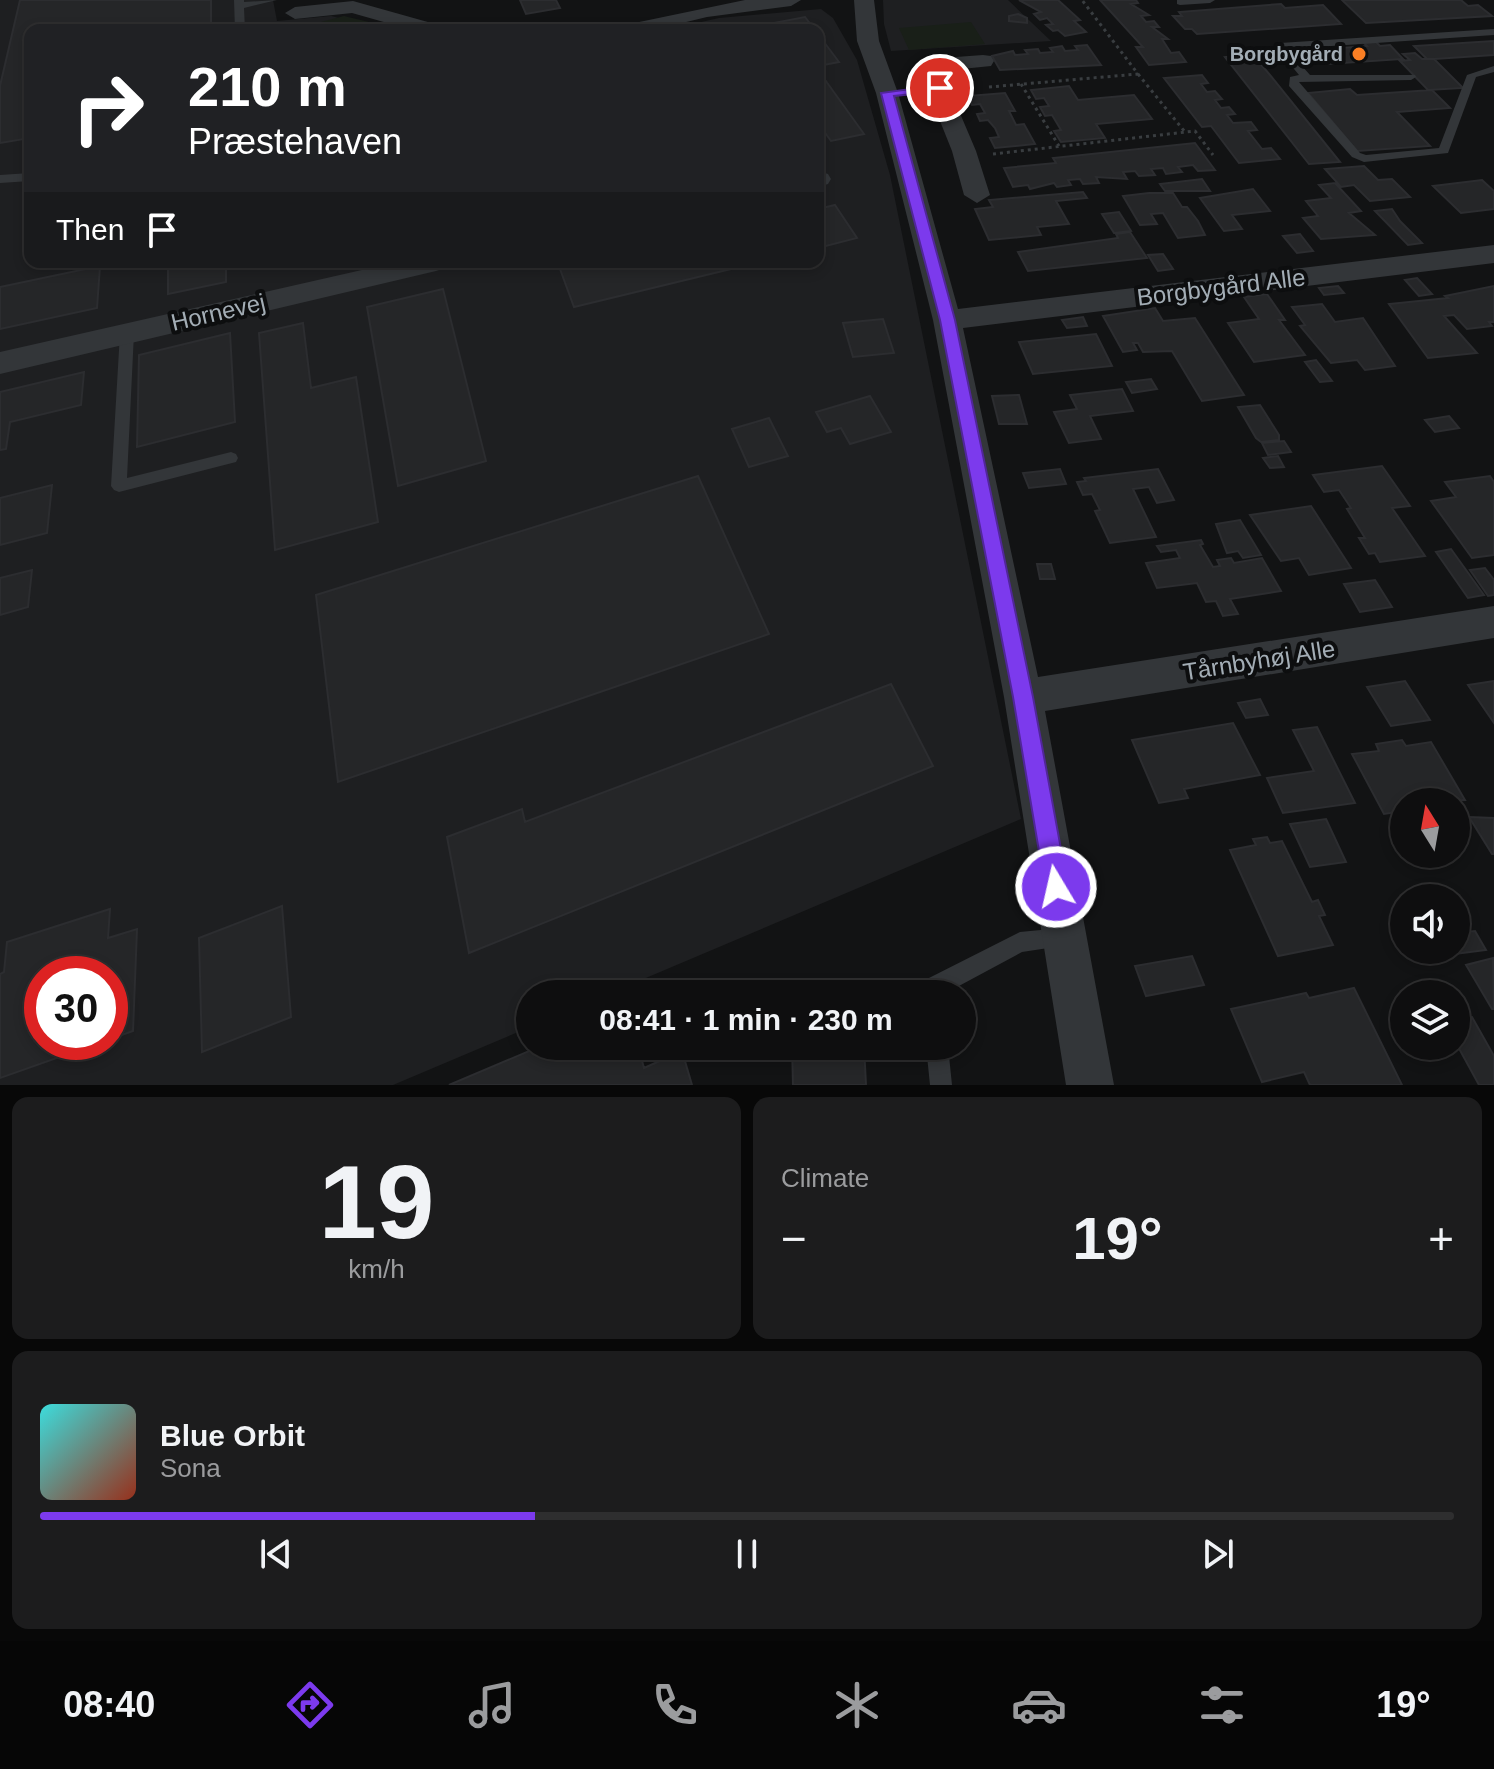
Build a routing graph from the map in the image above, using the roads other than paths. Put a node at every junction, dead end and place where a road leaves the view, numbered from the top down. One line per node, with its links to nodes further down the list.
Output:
1 (272, 0): 6 (lane)
2 (791, 0): 10 (street)
3 (864, 0): 17 (street)
4 (1210, 0): 5 (lane)
5 (1180, 2)
6 (239, 3): 8 (lane)
7 (295, 14): 9 (street)
8 (240, 24)
9 (414, 24)
10 (652, 24)
11 (1494, 32): 15 (lane)
12 (983, 61): 16 (street)
13 (1494, 69): 15 (lane)
14 (1411, 77): 15 (lane)
15 (1307, 78)
16 (940, 88): 17 (street); 20 (street)
17 (887, 93): 24 (street)
18 (24, 177): 19 (lane)
19 (0, 179)
20 (977, 195)
21 (1494, 254): 24 (street, Borgbygård Alle)
22 (380, 268): 23 (street, Hornevej)
23 (324, 274): 25 (street, Hornevej)
24 (947, 320): 29 (street)
25 (127, 333): 26 (street, Hornevej); 27 (lane)
26 (0, 363)
27 (231, 458)
28 (1494, 622): 29 (street, Tårnbyhøj Alle)
29 (1023, 697): 30 (street)
30 (1065, 937): 31 (lane); 34 (street)
31 (948, 980)
32 (938, 1060): 33 (lane)
33 (941, 1085)
34 (1090, 1085)

